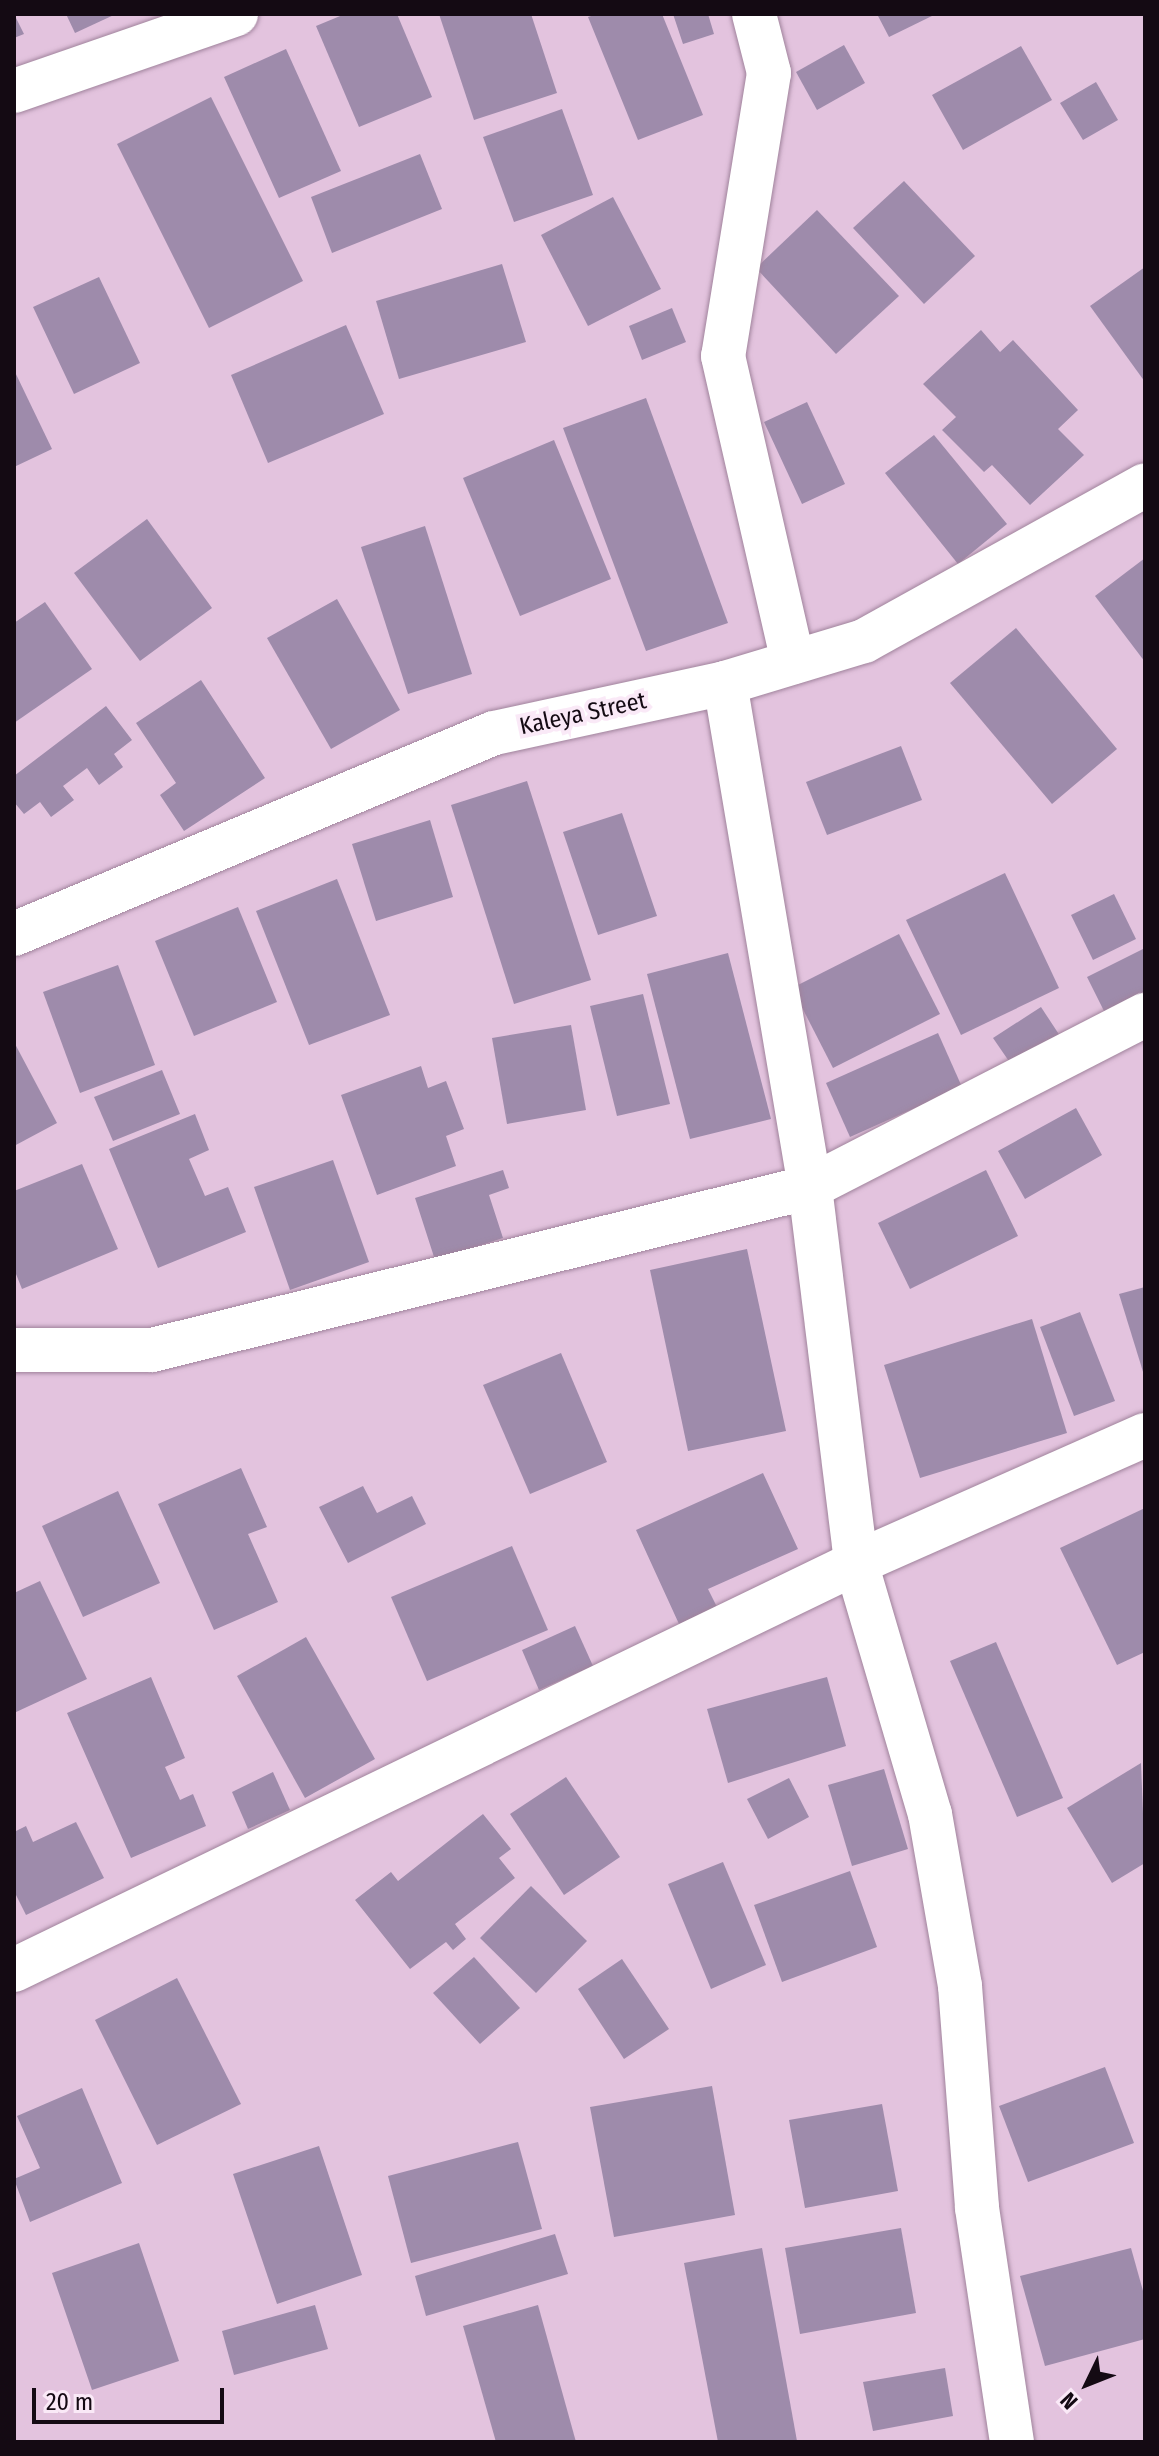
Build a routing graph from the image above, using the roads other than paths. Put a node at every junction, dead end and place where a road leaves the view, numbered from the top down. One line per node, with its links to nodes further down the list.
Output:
1 (236, 14): 3 (street)
2 (754, 14): 5 (street)
3 (14, 91)
4 (1145, 485): 5 (street, Kaleya Street)
5 (793, 662): 6 (street, Kaleya Street)
6 (725, 683): 7 (street, Kaleya Street); 9 (street)
7 (14, 934)
8 (1145, 1015): 9 (street)
9 (810, 1187): 10 (street); 12 (street)
10 (14, 1350)
11 (1145, 1435): 12 (street)
12 (856, 1563): 13 (street); 14 (street)
13 (14, 1970)
14 (1012, 2442)

